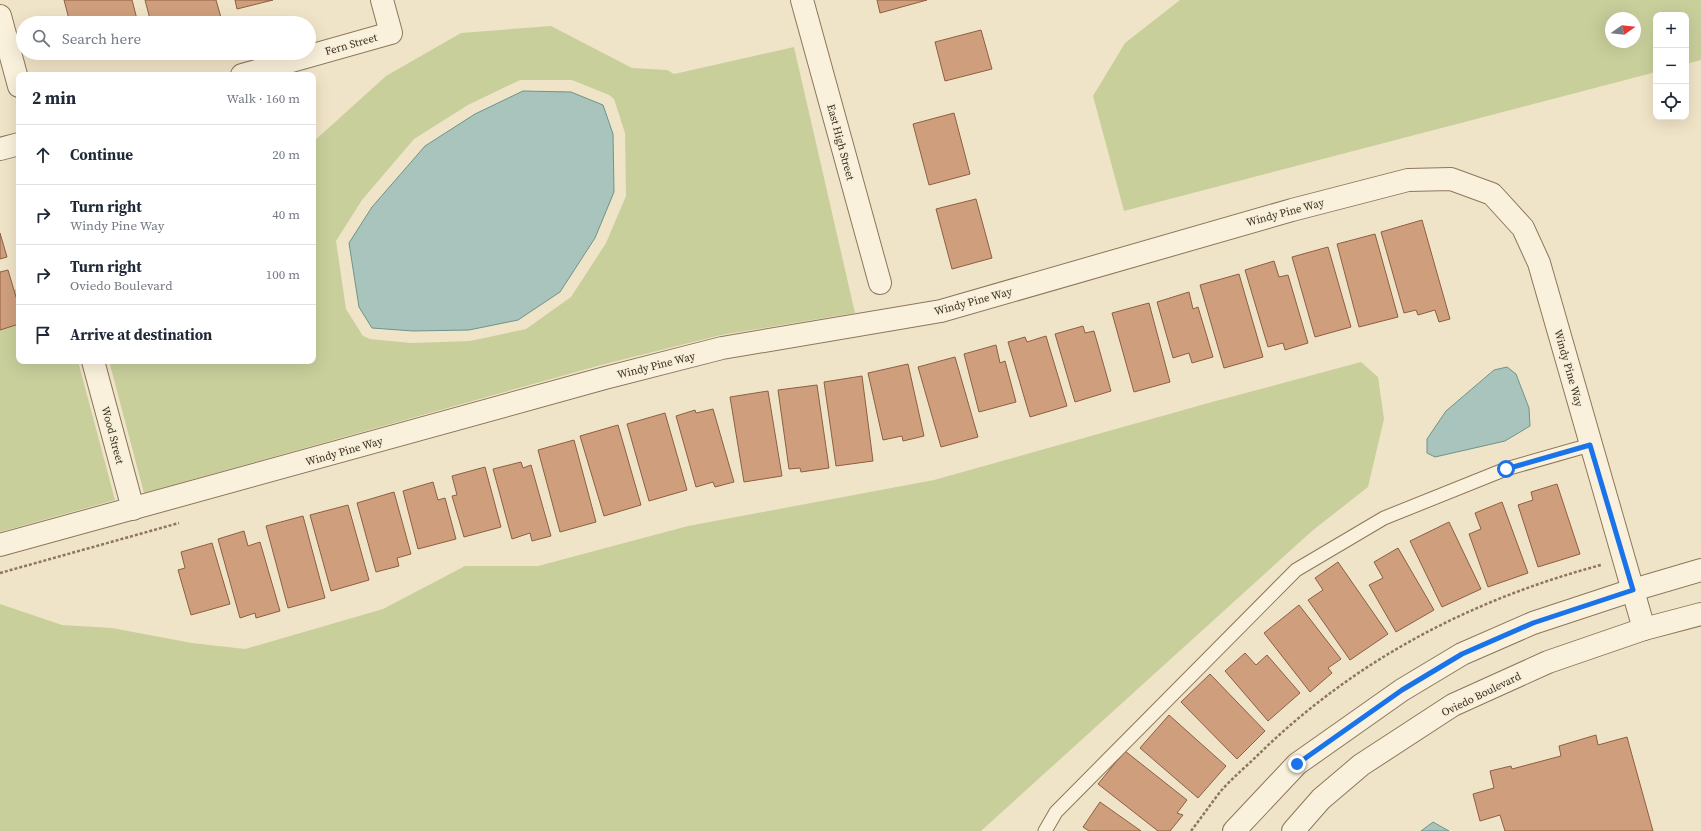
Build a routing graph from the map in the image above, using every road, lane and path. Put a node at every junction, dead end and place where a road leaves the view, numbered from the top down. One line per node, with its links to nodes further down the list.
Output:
1 (382, 0): 4 (street, Fern Street)
2 (802, 0): 10 (street, East High Street)
3 (0, 16): 7 (street)
4 (316, 54)
5 (295, 60): 6 (street, Fern Street)
6 (253, 72)
7 (16, 75)
8 (16, 145): 9 (street)
9 (0, 149)
10 (880, 283)
11 (94, 364): 13 (street, Wood Street)
12 (1590, 445): 13 (street, Windy Pine Way); 19 (street, Windy Pine Way); 22 (lane)
13 (133, 509): 15 (street, Windy Pine Way)
14 (185, 521): 18 (path)
15 (0, 546)
16 (1602, 565): 23 (path)
17 (1701, 570): 19 (street)
18 (0, 573)
19 (1633, 590): 21 (street, Windy Pine Way); 24 (street)
20 (1701, 614): 21 (street, Oviedo Boulevard)
21 (1644, 629): 25 (street, Oviedo Boulevard)
22 (1045, 831)
23 (1191, 831)
24 (1234, 831)
25 (1293, 831)

